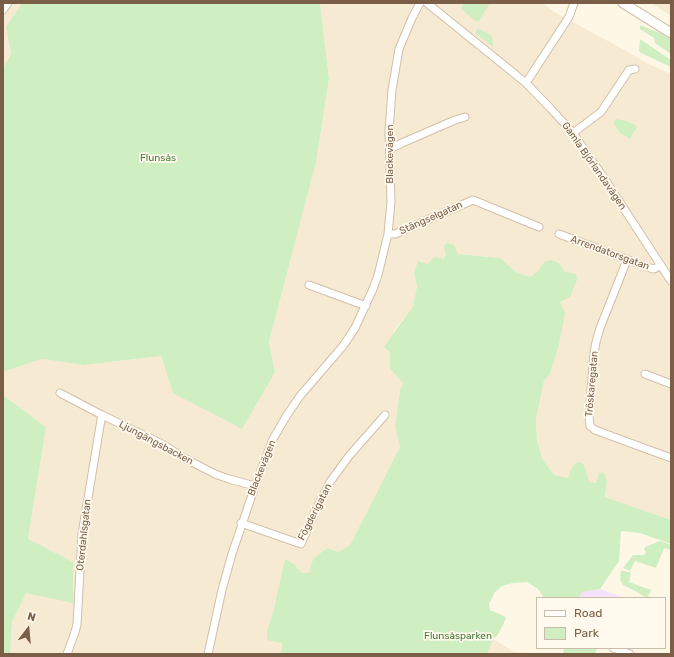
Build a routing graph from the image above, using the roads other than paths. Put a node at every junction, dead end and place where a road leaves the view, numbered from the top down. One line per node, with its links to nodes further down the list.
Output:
1 (8, 3): 6 (street)
2 (420, 3): 12 (street, Blackevägen)
3 (427, 3): 9 (street, Gamla Björlandavägen)
4 (574, 3): 9 (street)
5 (622, 3): 7 (street)
6 (3, 10)
7 (671, 33)
8 (635, 69): 11 (street)
9 (526, 83): 11 (street, Gamla Björlandavägen)
10 (465, 117): 12 (street)
11 (573, 133): 17 (street, Gamla Björlandavägen)
12 (390, 149): 14 (street, Blackevägen)
13 (539, 227): 14 (street, Stängselgatan)
14 (388, 234): 20 (street, Blackevägen)
15 (559, 234): 16 (street, Arrendatorsgatan)
16 (627, 260): 17 (street, Arrendatorsgatan); 26 (street, Tröskaregatan)
17 (661, 265): 18 (street, Gamla Björlandavägen)
18 (671, 281)
19 (309, 285): 20 (street)
20 (366, 306): 27 (street, Blackevägen)
21 (645, 374): 22 (street)
22 (671, 384)
23 (60, 393): 25 (street, Ljungängsbacken)
24 (386, 414): 28 (street, Fögderigatan)
25 (102, 415): 27 (street, Ljungängsbacken); 30 (street, Oterdahlsgatan)
26 (671, 458)
27 (255, 486): 28 (street, Blackevägen)
28 (241, 523): 31 (street, Blackevägen)
29 (616, 649): 32 (street)
30 (67, 654)
31 (208, 654)
32 (630, 654)

